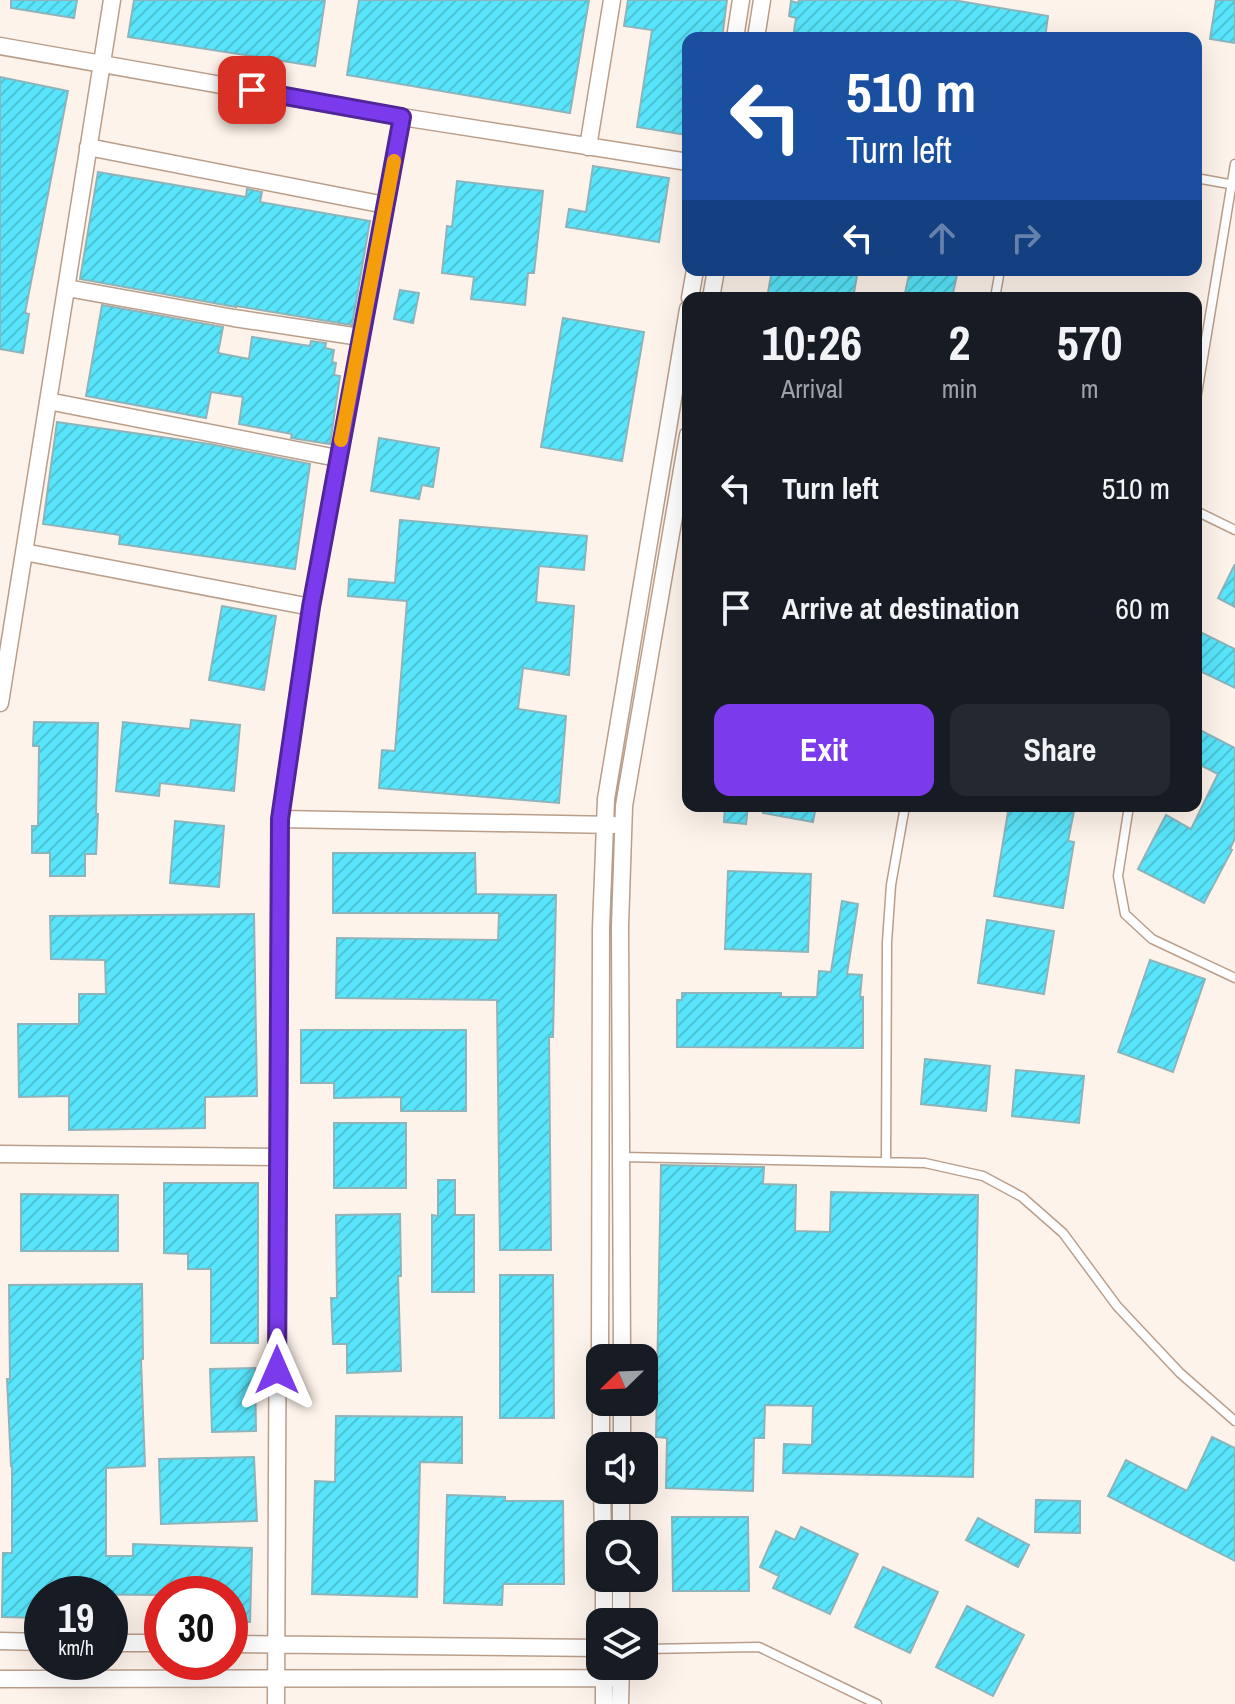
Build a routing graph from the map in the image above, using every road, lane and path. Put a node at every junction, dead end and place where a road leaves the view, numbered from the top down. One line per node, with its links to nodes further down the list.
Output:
1 (112, 0): 8 (street)
2 (612, 0): 11 (street)
3 (741, 0): 5 (street)
4 (762, 0): 6 (street)
5 (736, 32)
6 (757, 32)
7 (0, 46): 8 (street)
8 (101, 64): 9 (street); 10 (street)
9 (402, 117): 11 (street); 16 (street)
10 (88, 147): 16 (street); 17 (street)
11 (588, 147): 12 (street)
12 (682, 161)
13 (1235, 164): 15 (lane)
14 (1202, 179): 15 (lane)
15 (1233, 184): 20 (lane)
16 (385, 205): 18 (street)
17 (67, 288): 18 (street); 21 (street)
18 (360, 337): 22 (street)
19 (682, 345): 32 (street)
20 (1202, 365)
21 (48, 401): 22 (street); 26 (street)
22 (337, 458): 27 (street)
23 (682, 470): 33 (street)
24 (1202, 514): 25 (lane)
25 (1235, 530)
26 (24, 552): 27 (street); 28 (street)
27 (311, 607): 31 (street)
28 (0, 703)
29 (904, 812): 38 (lane)
30 (1128, 812): 34 (lane)
31 (280, 819): 32 (street); 36 (street)
32 (605, 825): 33 (street); 39 (street)
33 (623, 825): 37 (street)
34 (1235, 978)
35 (0, 1154): 36 (street)
36 (278, 1157): 45 (street)
37 (621, 1157): 38 (lane); 40 (street)
38 (886, 1162): 41 (lane)
39 (600, 1344)
40 (622, 1344)
41 (1235, 1421)
42 (0, 1641): 43 (street)
43 (24, 1642)
44 (248, 1644): 45 (street)
45 (275, 1645): 46 (street); 50 (street)
46 (586, 1648)
47 (658, 1649): 56 (lane)
48 (586, 1673): 50 (street)
49 (0, 1679): 50 (street)
50 (276, 1679): 53 (street)
51 (610, 1680): 54 (street)
52 (614, 1680): 55 (street)
53 (276, 1704)
54 (604, 1704)
55 (620, 1704)
56 (877, 1704)

